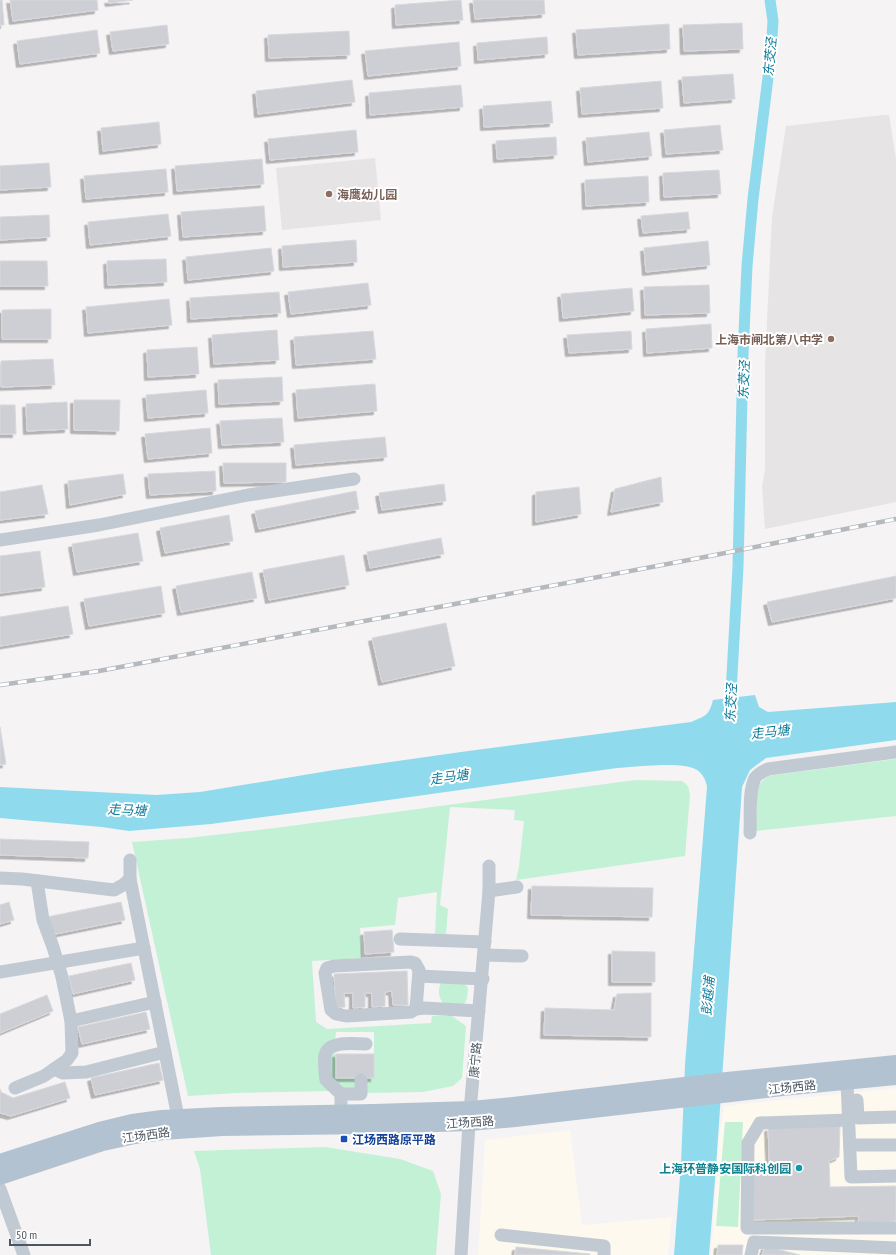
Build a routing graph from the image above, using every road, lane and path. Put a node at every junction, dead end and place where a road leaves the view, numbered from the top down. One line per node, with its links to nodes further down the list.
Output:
1 (354, 480): 2 (street)
2 (0, 540)
3 (896, 752): 4 (street)
4 (750, 832)
5 (130, 860): 8 (street)
6 (489, 866): 11 (street, 康宁路)
7 (0, 878): 9 (street)
8 (130, 879): 9 (street); 13 (street)
9 (37, 881): 16 (street)
10 (517, 887): 11 (street)
11 (490, 891): 14 (street, 康宁路)
12 (400, 939): 14 (street)
13 (144, 948): 16 (street); 20 (street)
14 (485, 949): 15 (street); 19 (street, 康宁路)
15 (522, 956)
16 (58, 962): 17 (street); 23 (street)
17 (0, 972)
18 (419, 976): 19 (street); 21 (street); 21 (street)
19 (483, 979): 22 (street, 康宁路)
20 (155, 1002): 23 (street); 25 (street)
21 (416, 1009): 22 (street)
22 (479, 1011): 35 (street, 康宁路)
23 (71, 1021): 27 (street)
24 (366, 1044): 33 (street)
25 (165, 1052): 27 (street); 36 (street)
26 (896, 1063): 32 (main road, 江场西路)
27 (54, 1069): 31 (street)
28 (896, 1077): 30 (main road, 江场西路)
29 (362, 1080): 33 (street)
30 (852, 1081): 32 (main road, 江场西路); 37 (street); 38 (street)
31 (15, 1088)
32 (724, 1088): 35 (main road, 江场西路)
33 (341, 1094): 34 (street)
34 (341, 1113): 35 (main road, 江场西路); 36 (main road, 江场西路)
35 (470, 1116): 43 (main road, 江场西路); 49 (street, 康宁路)
36 (178, 1117): 41 (main road, 江场西路)
37 (896, 1118)
38 (849, 1120): 39 (street); 45 (street)
39 (850, 1145): 40 (street); 42 (street)
40 (896, 1145)
41 (0, 1162)
42 (896, 1176)
43 (0, 1177)
44 (0, 1189): 48 (street)
45 (896, 1228)
46 (501, 1235): 50 (street)
47 (896, 1248): 51 (street)
48 (24, 1255)
49 (461, 1255)
50 (604, 1255)
51 (751, 1255)

